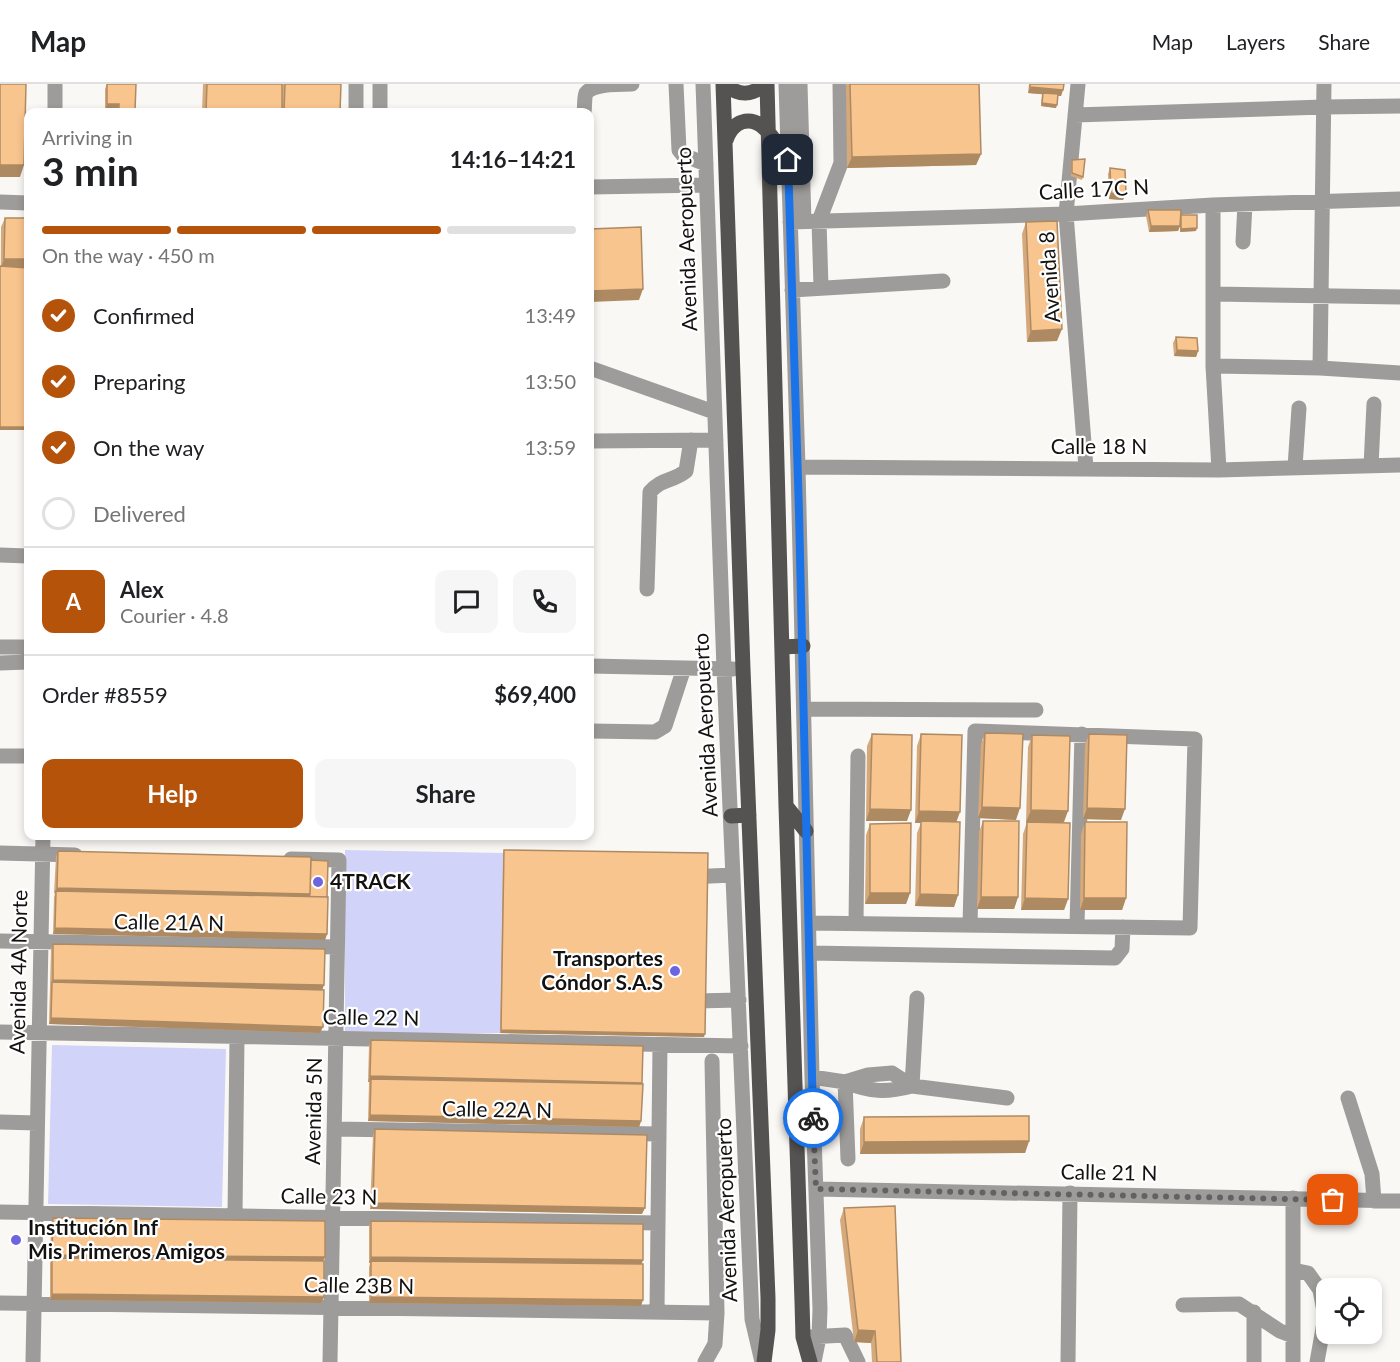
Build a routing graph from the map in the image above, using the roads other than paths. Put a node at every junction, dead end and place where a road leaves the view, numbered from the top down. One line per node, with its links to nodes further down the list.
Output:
1 (55, 84): 16 (street)
2 (356, 84): 17 (street)
3 (380, 84): 18 (street)
4 (632, 84): 19 (street)
5 (676, 84): 24 (street)
6 (703, 84): 24 (street, Avenida Aeropuerto)
7 (725, 84): 8 (main road); 22 (main road, Avenida Aeropuerto)
8 (766, 84): 21 (main road)
9 (786, 84): 23 (street)
10 (800, 84): 34 (street)
11 (840, 84): 34 (street)
12 (1078, 84): 20 (street, Avenida 8)
13 (1324, 84): 14 (street)
14 (1324, 106): 15 (street); 20 (street); 29 (street)
15 (1400, 106)
16 (55, 108)
17 (356, 108)
18 (381, 108)
19 (584, 108)
20 (1075, 116): 33 (street, Avenida 8)
21 (768, 133): 22 (main road); 23 (main road); 63 (main road)
22 (726, 140): 70 (main road, Avenida Aeropuerto)
23 (788, 160): 34 (street)
24 (706, 164): 25 (street, Avenida Aeropuerto)
25 (706, 185): 26 (street); 48 (street, Avenida Aeropuerto)
26 (594, 187)
27 (1400, 199): 29 (street, Calle 17C N)
28 (0, 202): 30 (street)
29 (1322, 202): 31 (street, Calle 17C N); 40 (street)
30 (24, 203)
31 (1245, 204): 32 (street, Calle 17C N); 35 (street)
32 (1213, 205): 33 (street, Calle 17C N); 39 (street)
33 (1066, 214): 34 (street, Calle 17C N); 56 (street, Avenida 8)
34 (804, 222): 37 (street); 38 (street)
35 (1243, 242)
36 (943, 280): 37 (street)
37 (821, 287): 38 (street)
38 (792, 290): 54 (street)
39 (1214, 294): 40 (street); 42 (street)
40 (1320, 295): 41 (street); 43 (street)
41 (1400, 297)
42 (1213, 366): 43 (street); 57 (street)
43 (1320, 368): 45 (street)
44 (594, 369): 48 (street)
45 (1400, 373)
46 (1374, 404): 53 (street)
47 (1299, 408): 55 (street)
48 (714, 412): 50 (street, Avenida Aeropuerto)
49 (692, 440): 50 (street); 51 (street); 60 (street)
50 (716, 440): 69 (street, Avenida Aeropuerto)
51 (594, 441)
52 (1400, 465): 53 (street, Calle 18 N)
53 (1371, 466): 55 (street, Calle 18 N)
54 (798, 467): 56 (street, Calle 18 N); 61 (street)
55 (1295, 467): 57 (street, Calle 18 N)
56 (1086, 468): 57 (street, Calle 18 N)
57 (1219, 470)
58 (0, 555): 59 (street)
59 (24, 555)
60 (647, 589)
61 (803, 646): 63 (main road); 71 (street)
62 (0, 647): 64 (street)
63 (782, 647): 78 (main road)
64 (24, 648)
65 (24, 662): 66 (street)
66 (0, 663)
67 (594, 666): 68 (street)
68 (684, 668): 69 (street); 73 (street)
69 (724, 669): 70 (street); 80 (street, Avenida Aeropuerto)
70 (743, 669): 79 (main road, Avenida Aeropuerto)
71 (804, 709): 72 (street); 81 (street)
72 (1036, 710)
73 (594, 731)
74 (1082, 734): 91 (street); 92 (street); 93 (street)
75 (0, 756): 76 (street)
76 (24, 756)
77 (858, 756): 90 (street)
78 (786, 806): 81 (main road); 137 (main road)
79 (748, 815): 80 (main road); 142 (main road, Avenida Aeropuerto)
80 (731, 816): 87 (street, Avenida Aeropuerto)
81 (806, 831): 89 (street)
82 (43, 840): 84 (street, Avenida 4A Norte)
83 (0, 853): 84 (street)
84 (43, 854): 85 (street); 95 (street, Avenida 4A Norte)
85 (90, 855)
86 (280, 859): 96 (street, Avenida 5N)
87 (733, 875): 88 (street); 100 (street, Avenida Aeropuerto)
88 (671, 879)
89 (809, 923): 90 (street); 97 (street)
90 (856, 924): 91 (street)
91 (970, 925): 92 (street)
92 (1077, 926): 93 (street)
93 (1122, 927): 97 (street)
94 (0, 940): 95 (street, Calle 21A N)
95 (41, 941): 96 (street, Calle 21A N); 102 (street, Avenida 4A Norte)
96 (337, 947): 104 (street, Avenida 5N)
97 (809, 952): 108 (street)
98 (696, 979): 100 (street)
99 (917, 998): 110 (street)
100 (739, 1000): 106 (street, Avenida Aeropuerto)
101 (0, 1032): 102 (street, Calle 22 N)
102 (39, 1033): 103 (street, Calle 22 N); 114 (street, Avenida 4A Norte)
103 (237, 1036): 104 (street, Calle 22 N); 125 (street)
104 (336, 1039): 105 (street, Calle 22 N); 115 (street, Avenida 5N)
105 (660, 1045): 106 (street, Calle 22 N); 116 (street)
106 (741, 1046): 142 (street, Avenida Aeropuerto)
107 (712, 1061): 135 (street, Avenida Aeropuerto)
108 (812, 1077): 109 (street); 118 (street)
109 (845, 1083): 110 (street); 117 (street)
110 (912, 1086): 111 (street)
111 (1007, 1098)
112 (1348, 1098): 121 (street)
113 (0, 1122): 114 (street)
114 (37, 1123): 124 (street, Avenida 4A Norte)
115 (334, 1129): 116 (street, Calle 22A N); 126 (street, Avenida 5N)
116 (659, 1134): 127 (street)
117 (848, 1159)
118 (816, 1189): 119 (street, Calle 21 N); 138 (street)
119 (1070, 1193): 120 (street, Calle 21 N); 145 (street)
120 (1293, 1198): 121 (street, Calle 21 N); 128 (street)
121 (1374, 1201): 122 (street, Calle 21 N)
122 (1400, 1201)
123 (0, 1212): 124 (street, Calle 23 N)
124 (36, 1212): 125 (street, Calle 23 N); 130 (street, Avenida 4A Norte)
125 (235, 1216): 126 (street, Calle 23 N)
126 (333, 1218): 127 (street, Calle 23 N); 132 (street, Avenida 5N)
127 (658, 1223): 133 (street)
128 (1293, 1270): 136 (street); 148 (street)
129 (0, 1303): 130 (street, Calle 23B N)
130 (34, 1303): 132 (street, Calle 23B N); 139 (street, Avenida 4A Norte)
131 (1184, 1305): 134 (street)
132 (331, 1307): 133 (street, Calle 23B N); 140 (street, Avenida 5N)
133 (657, 1311): 135 (street, Calle 23B N)
134 (1254, 1312): 136 (street); 146 (street)
135 (717, 1313): 141 (street, Avenida Aeropuerto)
136 (1293, 1336): 147 (street)
137 (803, 1337): 138 (street); 143 (main road)
138 (819, 1337): 143 (street); 144 (street)
139 (33, 1362)
140 (330, 1362)
141 (705, 1362)
142 (763, 1362)
143 (812, 1362)
144 (858, 1362)
145 (1068, 1362)
146 (1254, 1362)
147 (1293, 1362)
148 (1317, 1362)

